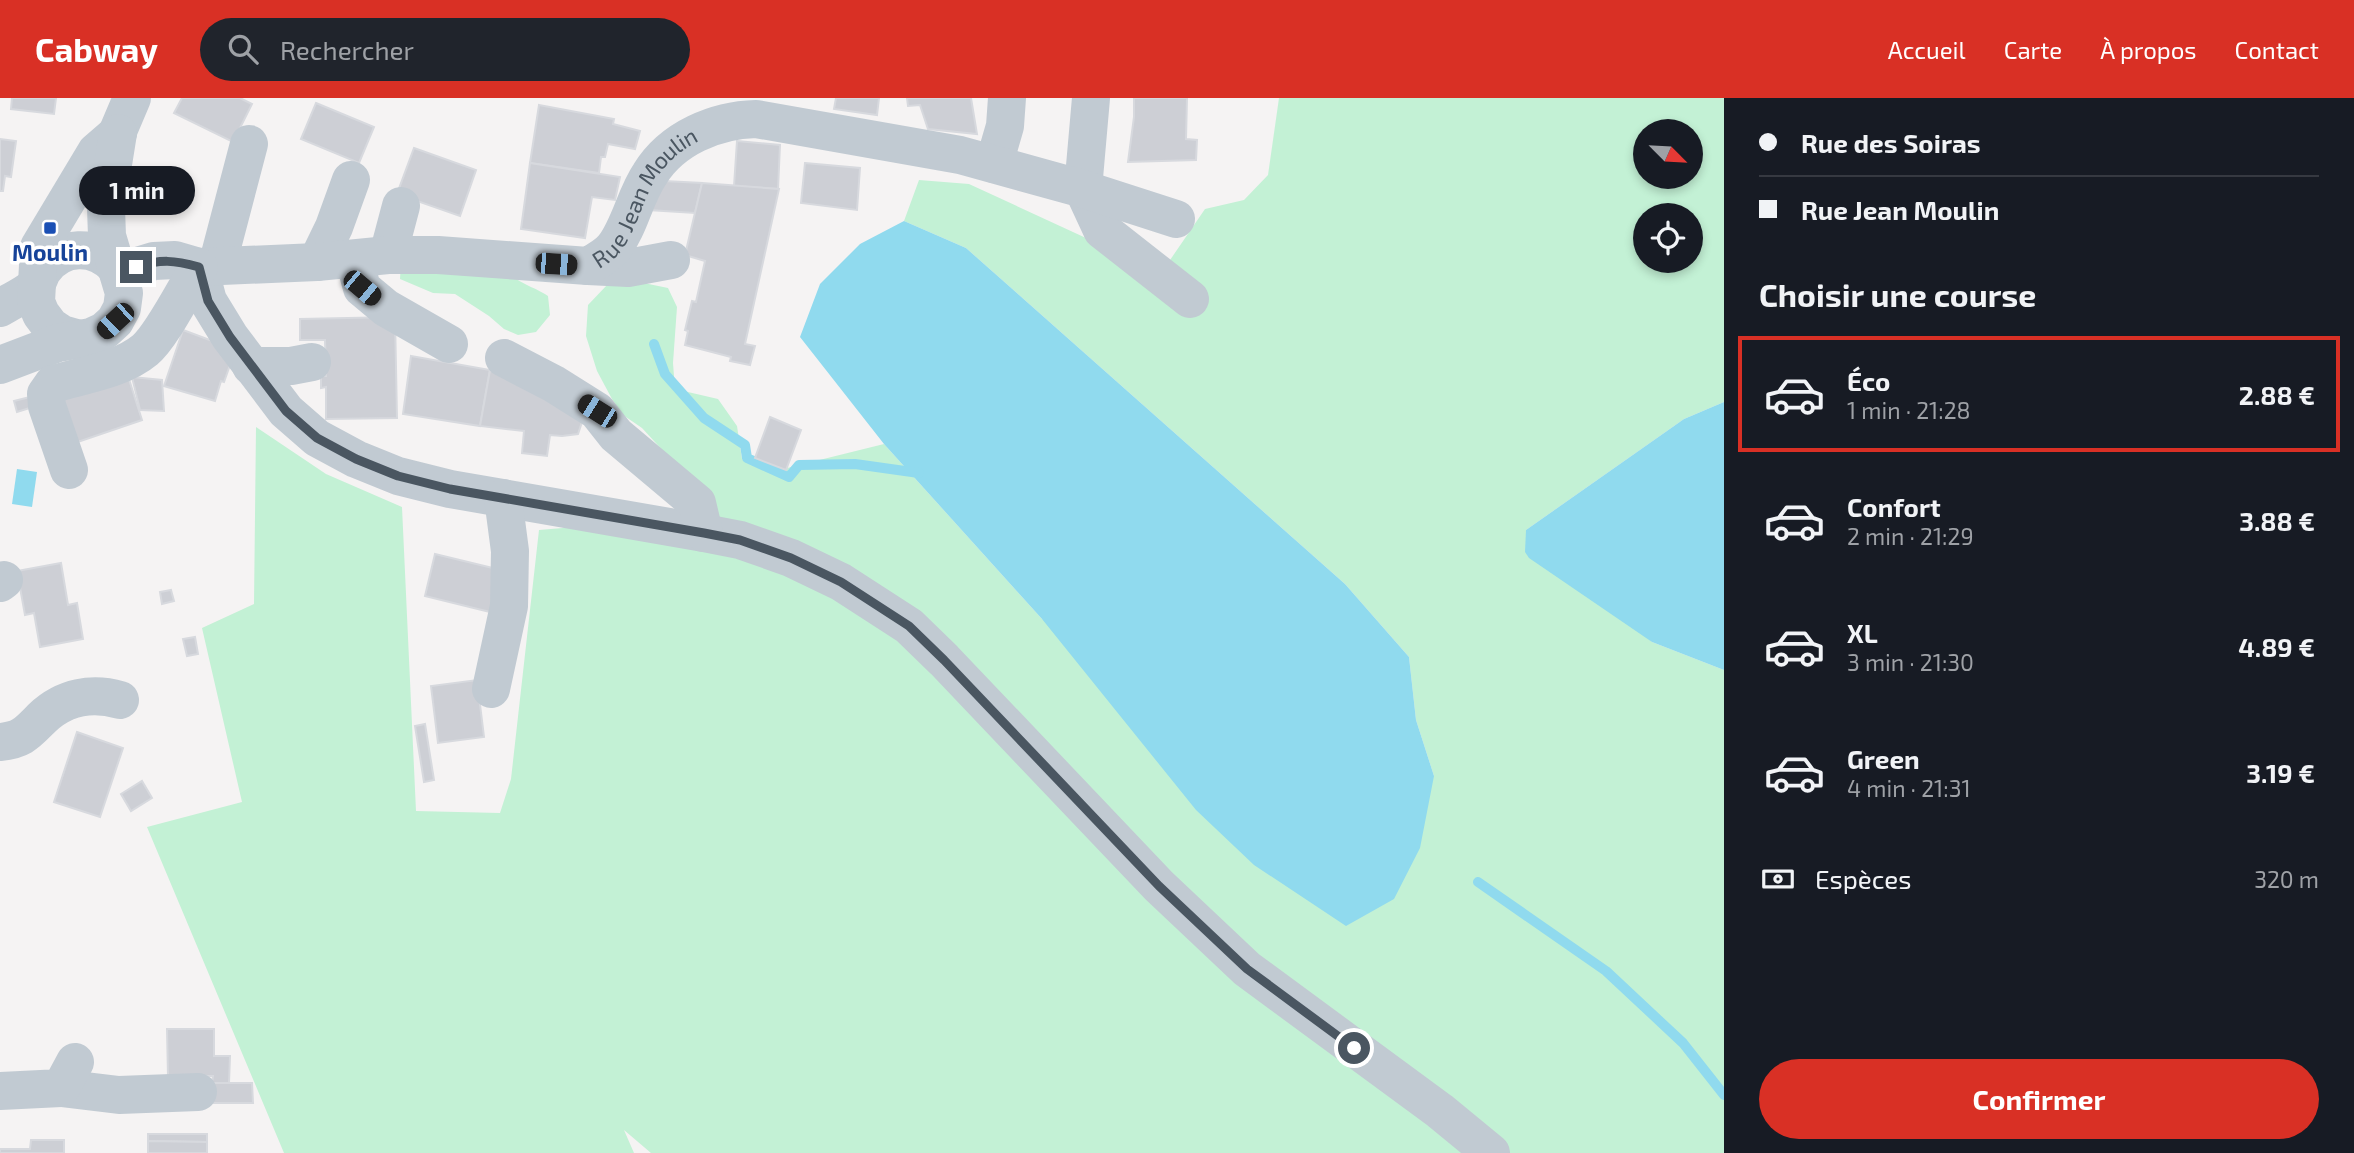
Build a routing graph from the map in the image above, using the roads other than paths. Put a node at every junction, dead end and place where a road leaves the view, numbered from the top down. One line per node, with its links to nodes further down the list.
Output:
1 (132, 98): 5 (street)
2 (1007, 98): 7 (street)
3 (1091, 98): 9 (street)
4 (1109, 98): 9 (street)
5 (118, 133): 12 (street); 17 (street); 18 (street)
6 (249, 144): 15 (street)
7 (994, 164): 9 (street, Rue Jean Moulin); 16 (street, Rue Jean Moulin)
8 (351, 180): 13 (street)
9 (1083, 189): 11 (street, Rue Jean Moulin); 19 (street)
10 (401, 206): 13 (street)
11 (1176, 219)
12 (61, 254): 17 (street); 18 (street)
13 (353, 259): 15 (street, Rue Jean Moulin); 16 (street, Rue Jean Moulin); 23 (street)
14 (671, 260): 16 (street)
15 (208, 266): 17 (street, Rue Jean Moulin); 27 (street); 28 (street)
16 (588, 266)
17 (118, 282): 21 (street)
18 (36, 286): 20 (street); 21 (street)
19 (1190, 299)
20 (0, 308)
21 (63, 332): 22 (street); 26 (street)
22 (0, 338)
23 (449, 344)
24 (505, 358): 30 (street)
25 (312, 362): 27 (street)
26 (0, 365)
27 (251, 366): 29 (street)
28 (69, 470)
29 (503, 498): 30 (street); 31 (street)
30 (704, 533): 36 (street)
31 (491, 689)
32 (120, 700): 33 (street)
33 (0, 742)
34 (0, 1091): 35 (street)
35 (198, 1092)
36 (1491, 1153)

